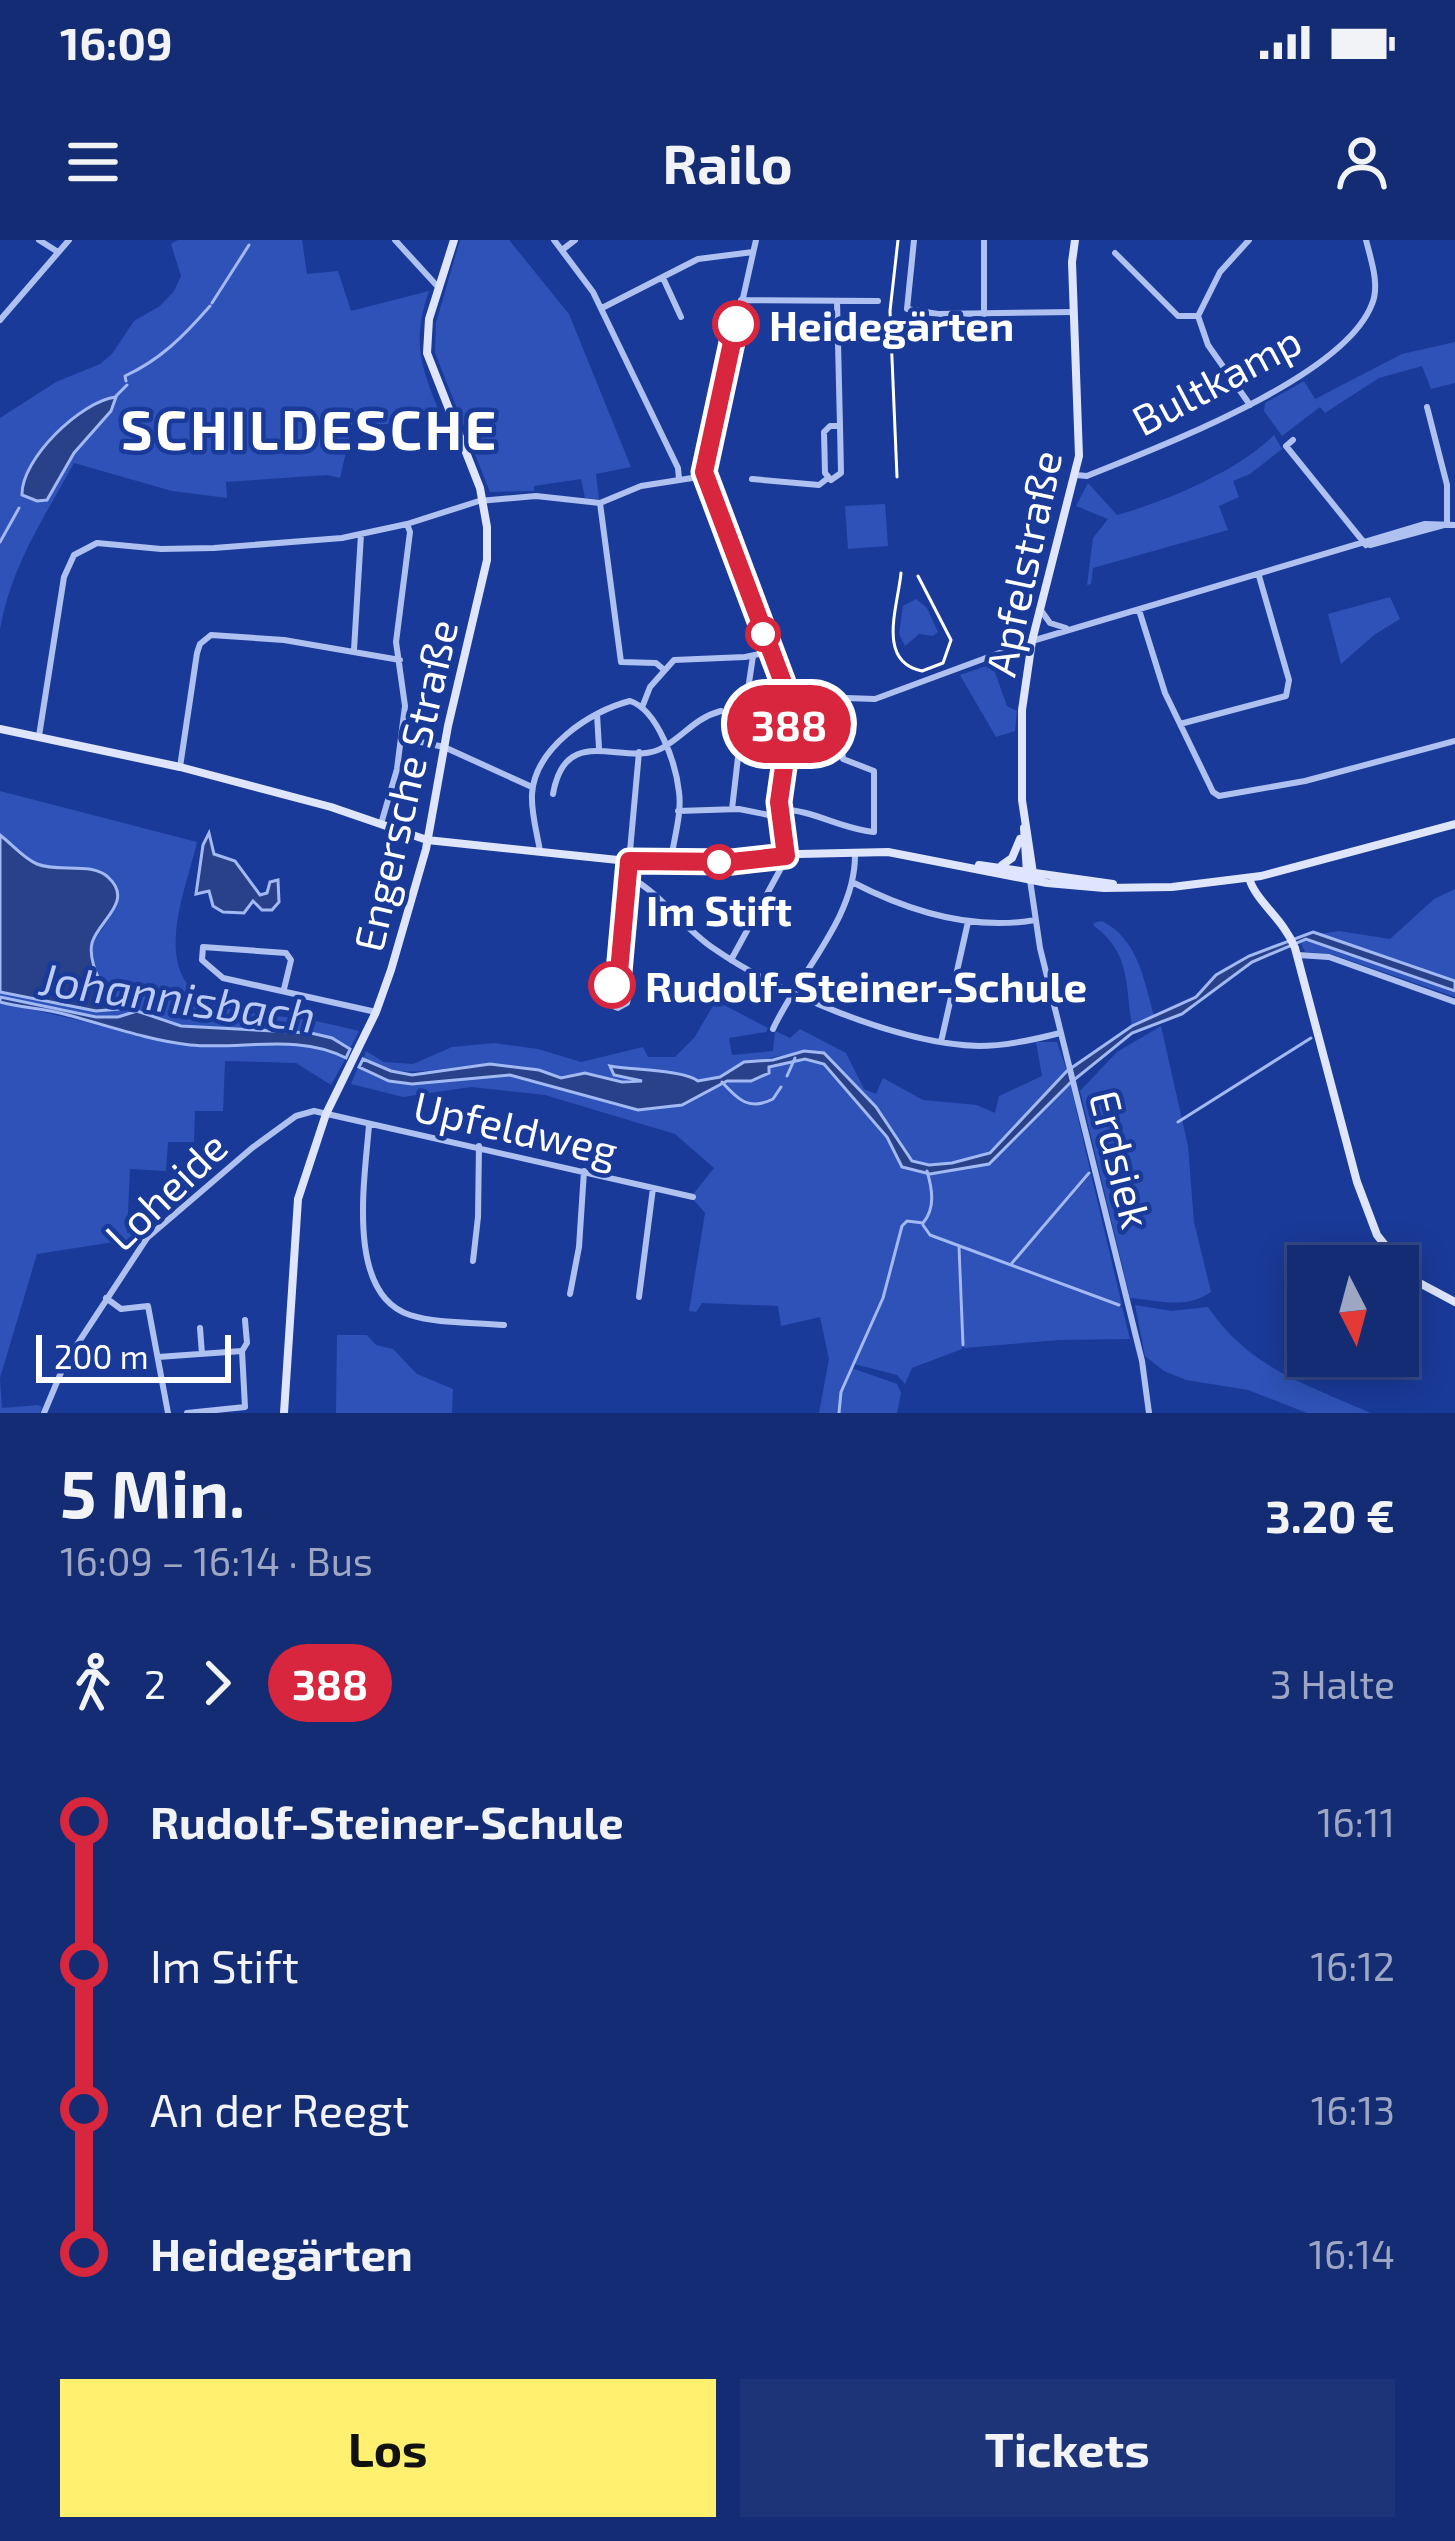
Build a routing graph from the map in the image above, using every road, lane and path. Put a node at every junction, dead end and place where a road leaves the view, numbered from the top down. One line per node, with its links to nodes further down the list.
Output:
1 (39, 240): 14 (street)
2 (66, 240): 14 (street)
3 (395, 240): 18 (street)
4 (454, 240): 18 (main road, Engersche Straße)
5 (554, 240): 13 (street)
6 (575, 240): 13 (street)
7 (756, 240): 15 (street)
8 (914, 240): 24 (street)
9 (983, 240): 24 (street)
10 (1075, 240): 23 (main road, Apfelstraße)
11 (1249, 240): 25 (street)
12 (1366, 240): 28 (street, Bultkamp)
13 (562, 250): 22 (street)
14 (58, 252): 27 (street)
15 (753, 252): 17 (street); 19 (street)
16 (1115, 253): 25 (street)
17 (663, 278): 22 (street); 26 (street)
18 (439, 288): 37 (main road, Engersche Straße)
19 (741, 300): 20 (street); 33 (street)
20 (837, 301): 21 (street); 30 (street)
21 (878, 302)
22 (602, 308): 36 (street)
23 (1073, 312): 24 (street); 32 (main road, Apfelstraße)
24 (984, 314)
25 (1198, 316): 28 (street)
26 (682, 317)
27 (0, 320)
28 (1250, 405): 32 (street, Bultkamp)
29 (1427, 407): 40 (street)
30 (839, 426): 35 (street); 35 (street)
31 (1293, 440): 42 (street)
32 (1076, 475): 44 (main road, Apfelstraße)
33 (704, 476): 36 (street); 49 (street)
34 (752, 478): 35 (street)
35 (828, 478)
36 (680, 479): 38 (street)
37 (483, 501): 38 (street); 39 (street); 65 (main road, Engersche Straße)
38 (600, 503): 52 (street)
39 (407, 524): 41 (street); 51 (street)
40 (1451, 525): 42 (street)
41 (362, 534): 48 (street); 62 (street)
42 (1366, 545): 43 (street)
43 (1258, 575): 45 (street); 60 (street)
44 (1040, 609): 46 (street); 47 (main road, Apfelstraße)
45 (1138, 609): 46 (street); 60 (street)
46 (1076, 628): 47 (street)
47 (1032, 641): 55 (street); 77 (main road, Apfelstraße)
48 (353, 651): 51 (street); 69 (street)
49 (770, 652): 50 (street); 54 (street)
50 (753, 656): 52 (street); 53 (street)
51 (400, 660): 63 (street)
52 (663, 670): 56 (street)
53 (747, 696)
54 (788, 696): 55 (street); 74 (street)
55 (837, 696): 74 (street)
56 (643, 706): 58 (street); 66 (street)
57 (722, 711): 66 (street)
58 (597, 714): 67 (street); 70 (street)
59 (743, 714): 72 (street)
60 (1180, 724): 64 (street)
61 (0, 729): 62 (main road)
62 (39, 736): 69 (main road)
63 (402, 738): 65 (street); 75 (street)
64 (1455, 742)
65 (444, 747): 70 (street); 78 (main road, Engersche Straße)
66 (664, 747): 68 (street); 73 (street)
67 (599, 748): 68 (street); 71 (street)
68 (639, 752): 83 (street)
69 (180, 766): 75 (main road)
70 (533, 788): 79 (street)
71 (553, 794)
72 (732, 809): 73 (street); 74 (street)
73 (678, 811): 84 (street)
74 (779, 813): 81 (street)
75 (380, 824): 78 (main road)
76 (1455, 824): 88 (main road)
77 (1024, 826): 85 (main road); 86 (main road, Apfelstraße)
78 (428, 840): 79 (main road); 98 (main road, Engersche Straße)
79 (541, 854): 83 (main road)
80 (855, 854): 81 (main road); 82 (main road); 89 (street)
81 (786, 856): 84 (main road); 93 (street)
82 (930, 859): 85 (main road); 86 (main road)
83 (629, 861): 84 (main road); 87 (street)
84 (671, 861)
85 (998, 867): 86 (main road)
86 (1030, 874): 88 (main road); 90 (street, Erdsiek)
87 (628, 877): 93 (street); 94 (street)
88 (1249, 878): 92 (main road)
89 (852, 882): 91 (street); 96 (street)
90 (1035, 920): 91 (street); 100 (street, Erdsiek)
91 (968, 921): 101 (street)
92 (1298, 955): 97 (street); 112 (main road)
93 (731, 960): 96 (street)
94 (618, 983): 94 (street)
95 (284, 989): 95 (street); 98 (street)
96 (792, 990): 99 (street); 101 (street)
97 (1455, 1002)
98 (376, 1012): 102 (main road, Engersche Straße)
99 (772, 1029)
100 (1060, 1033): 101 (street); 123 (street, Erdsiek)
101 (941, 1042)
102 (326, 1114): 103 (street, Upfeldweg); 111 (street, Loheide); 122 (main road, Engersche Straße)
103 (369, 1125): 104 (street, Upfeldweg); 114 (street)
104 (479, 1146): 105 (street, Upfeldweg); 108 (street)
105 (584, 1171): 106 (street, Upfeldweg); 109 (street)
106 (653, 1189): 107 (street, Upfeldweg); 110 (street)
107 (694, 1197)
108 (472, 1261)
109 (570, 1294)
110 (639, 1297)
111 (106, 1298): 118 (street); 119 (street, Loheide)
112 (1455, 1302)
113 (245, 1320): 116 (street)
114 (504, 1324)
115 (200, 1328): 117 (street)
116 (242, 1351): 117 (street); 121 (street)
117 (202, 1354): 118 (street)
118 (158, 1358): 120 (street)
119 (44, 1413)
120 (168, 1413)
121 (187, 1413)
122 (284, 1413)
123 (1149, 1413)

